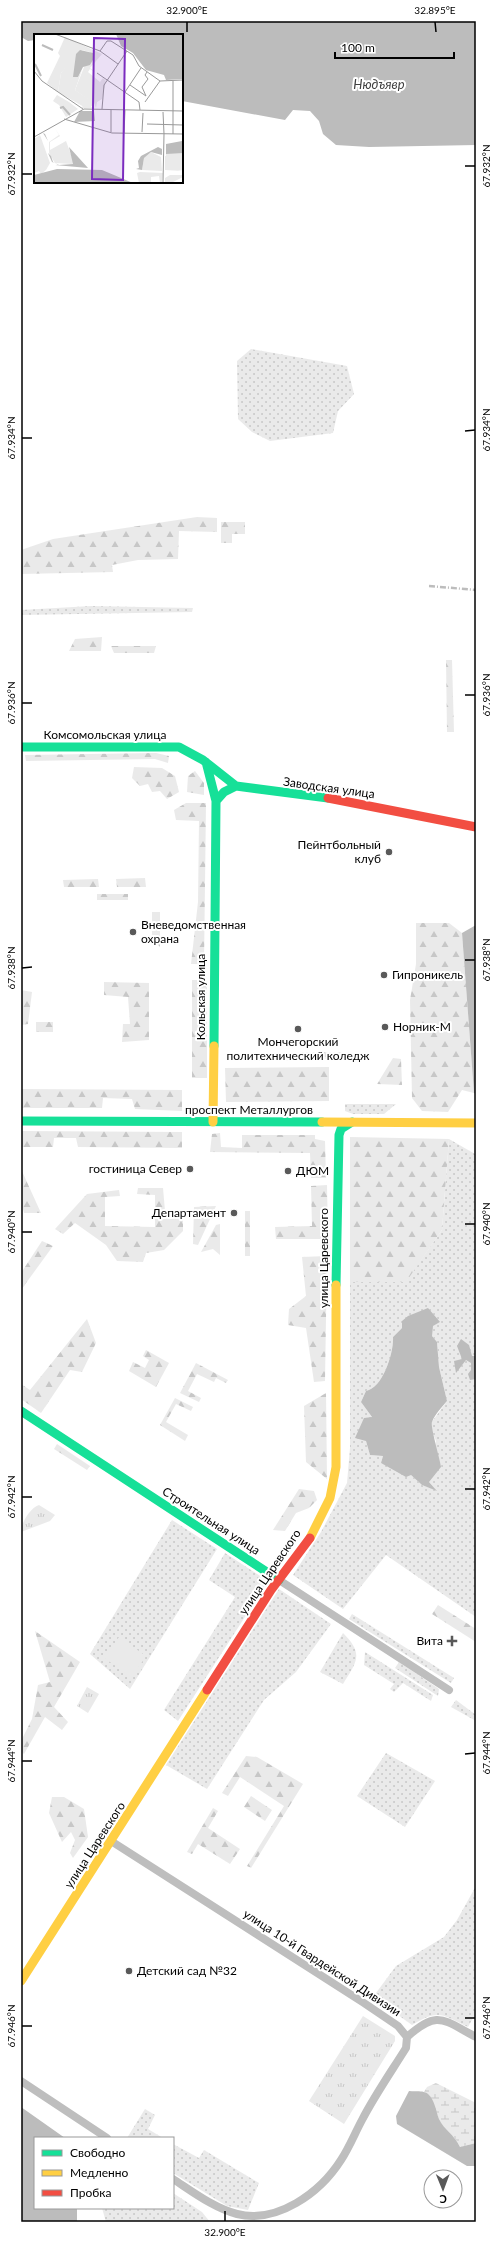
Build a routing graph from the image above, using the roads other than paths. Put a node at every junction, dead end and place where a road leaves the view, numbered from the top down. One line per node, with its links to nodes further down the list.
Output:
1 (21, 747): 2 (street, Комсомольская улица)
2 (206, 762): 3 (street); 4 (street, Кольская улица)
3 (236, 786): 4 (street); 5 (street, Заводская улица)
4 (216, 801): 7 (street, Кольская улица)
5 (476, 827)
6 (21, 1121): 7 (street, проспект Металлургов)
7 (213, 1122): 8 (street, проспект Металлургов)
8 (323, 1122): 9 (street, проспект Металлургов); 11 (street)
9 (352, 1122): 10 (street, проспект Металлургов); 11 (street)
10 (476, 1123)
11 (339, 1134): 13 (street, улица Царевского)
12 (21, 1411): 13 (street, Строительная улица)
13 (279, 1580): 14 (street, Строительная улица); 15 (street, улица Царевского)
14 (449, 1690)
15 (111, 1841): 16 (street, улица Царевского); 17 (street, улица 10-й Гвардейской Дивизии)
16 (21, 1981)
17 (407, 2037): 18 (street); 21 (street)
18 (476, 2037)
19 (21, 2081): 20 (street)
20 (105, 2137)
21 (174, 2180)

